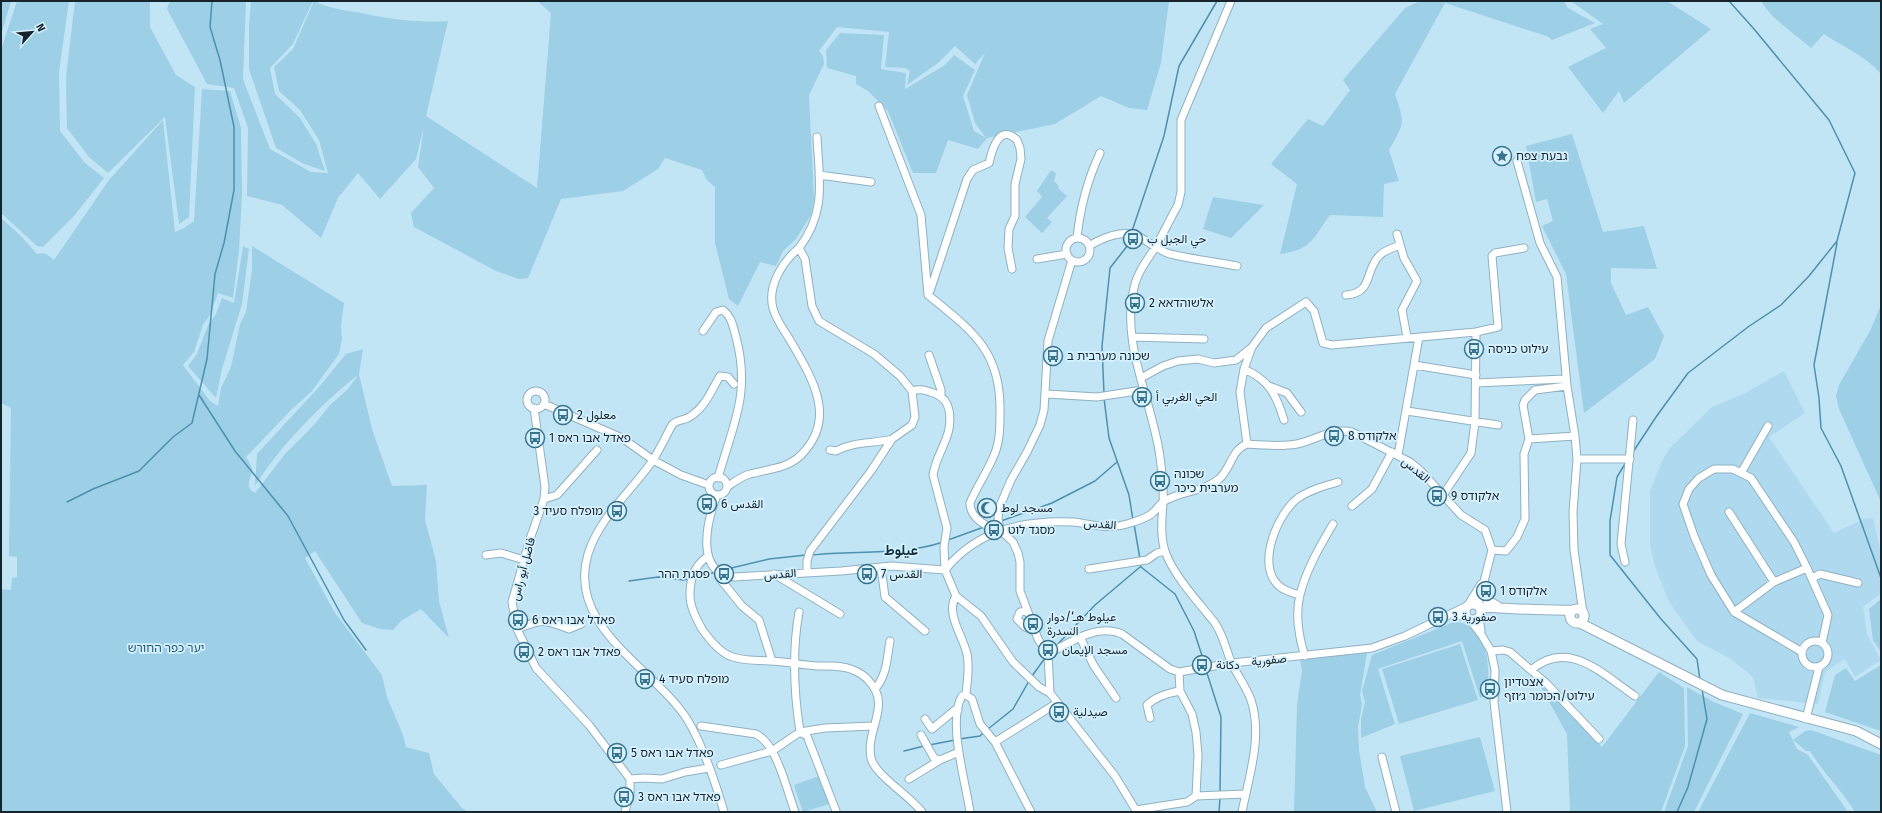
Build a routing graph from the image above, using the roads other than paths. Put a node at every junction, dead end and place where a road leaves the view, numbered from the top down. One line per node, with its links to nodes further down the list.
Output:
1 (1231, 1): 12 (street)
2 (879, 106): 19 (street)
3 (817, 137): 6 (street)
4 (1100, 154): 9 (street)
5 (1517, 161): 33 (street)
6 (819, 175): 7 (street); 13 (street)
7 (870, 182)
8 (1397, 234): 10 (street)
9 (1077, 238): 11 (street); 15 (street)
10 (1400, 245): 20 (street); 25 (street)
11 (1089, 246): 12 (street); 15 (street)
12 (1155, 246): 17 (street); 24 (street)
13 (799, 248): 38 (street); 64 (street)
14 (1524, 248): 22 (street)
15 (1069, 257): 16 (street); 39 (street)
16 (1037, 259)
17 (1236, 266)
18 (1012, 269): 19 (street)
19 (928, 295): 72 (street)
20 (1346, 295)
21 (703, 331): 61 (street)
22 (1476, 332): 23 (street); 31 (street)
23 (1419, 336): 25 (street); 29 (street)
24 (1132, 337): 26 (street); 32 (street)
25 (1407, 337): 27 (street)
26 (1204, 339)
27 (1252, 347): 30 (street); 32 (street)
28 (929, 355): 40 (street)
29 (1414, 365): 31 (street); 43 (street)
30 (1244, 369): 36 (street); 53 (street)
31 (1476, 375): 34 (street)
32 (1140, 378): 37 (street)
33 (1566, 382): 34 (street); 50 (street); 52 (street)
34 (1476, 383): 47 (street)
35 (734, 384): 59 (street)
36 (1269, 386): 44 (street); 45 (street)
37 (1143, 390): 39 (street); 68 (street)
38 (912, 391): 40 (street); 51 (street)
39 (1047, 394): 72 (street)
40 (941, 396): 82 (street)
41 (544, 404): 42 (street); 42 (street); 59 (street)
42 (534, 408): 67 (street, فاضل أبو راس)
43 (1407, 411): 47 (street); 56 (street)
44 (1301, 412)
45 (1284, 420)
46 (1633, 420): 58 (street)
47 (1475, 422): 48 (street); 66 (street)
48 (1498, 425)
49 (1768, 426): 60 (street)
50 (1575, 436): 52 (street); 57 (street)
51 (892, 439): 55 (street); 83 (street)
52 (1529, 439): 73 (street)
53 (1247, 444): 56 (street, القدس); 68 (street, القدس)
54 (597, 450): 67 (street)
55 (830, 450)
56 (1395, 453): 66 (street, القدس); 69 (street)
57 (1577, 459): 58 (street); 102 (street)
58 (1630, 459): 78 (street)
59 (653, 460): 63 (street); 143 (street)
60 (1741, 473): 81 (street); 98 (street)
61 (718, 478): 63 (street); 64 (street)
62 (1338, 482): 92 (street)
63 (709, 485): 65 (street)
64 (726, 487): 65 (street)
65 (717, 495): 76 (street)
66 (1443, 495): 73 (street, القدس)
67 (544, 499): 77 (street, فاضل أبو راس)
68 (1163, 502): 72 (street, القدس); 74 (street)
69 (1352, 506)
70 (1730, 512): 88 (street)
71 (1333, 524): 92 (street)
72 (1000, 530): 82 (street, القدس); 96 (street)
73 (1492, 550): 86 (street)
74 (1165, 551): 80 (street); 116 (street)
75 (486, 555): 77 (street)
76 (708, 556): 84 (street); 114 (street)
77 (524, 560): 104 (street, فاضل أبو راس)
78 (1625, 562)
79 (881, 567): 82 (street, القدس); 83 (street, القدس); 105 (street)
80 (1089, 568)
81 (1807, 568): 87 (street); 88 (street)
82 (945, 570): 91 (street)
83 (807, 572): 85 (street, القدس)
84 (721, 574): 85 (street, القدس); 114 (street)
85 (774, 574): 99 (street)
86 (1485, 578): 90 (street); 93 (street)
87 (1812, 578): 89 (street); 109 (street)
88 (1774, 582): 98 (street)
89 (1858, 583)
90 (1482, 590): 94 (main road); 101 (street)
91 (956, 596): 122 (street); 123 (street)
92 (1300, 596): 113 (street)
93 (1467, 606): 100 (street, صفورية); 101 (main road)
94 (1498, 606): 95 (main road); 101 (main road)
95 (1513, 607): 101 (main road); 102 (main road)
96 (1027, 611): 106 (street); 106 (street)
97 (800, 612): 115 (street)
98 (1734, 612): 111 (street)
99 (840, 614)
100 (1452, 614): 101 (street); 113 (street, صفورية)
101 (1475, 614): 110 (street)
102 (1578, 616): 129 (main road)
103 (581, 624): 104 (street)
104 (517, 629): 144 (street, فاضل أبو راس)
105 (925, 631)
106 (1034, 631): 112 (street)
107 (1080, 637): 112 (street); 119 (street); 125 (street)
108 (890, 641): 120 (street)
109 (1822, 643): 111 (street); 117 (street)
110 (1491, 651): 118 (street); 158 (street)
111 (1802, 652): 117 (street)
112 (1048, 654): 122 (street)
113 (1305, 656): 116 (street, صفورية)
114 (772, 661): 115 (street)
115 (796, 663): 120 (street); 133 (street)
116 (1232, 663): 119 (street, صفورية); 146 (street)
117 (1819, 667): 129 (street)
118 (1531, 670): 124 (street); 135 (street)
119 (1179, 672): 121 (street)
120 (875, 689): 132 (street)
121 (1180, 691): 128 (street); 147 (street)
122 (1050, 693): 126 (street)
123 (966, 695): 127 (street); 136 (street)
124 (1635, 696)
125 (1116, 698)
126 (1057, 703): 136 (street); 149 (street)
127 (958, 710): 130 (street); 139 (street)
128 (1150, 718)
129 (1806, 718): 137 (main road)
130 (925, 719)
131 (701, 726): 138 (street)
132 (874, 726): 133 (street); 153 (street)
133 (800, 732): 138 (street); 148 (street)
134 (921, 735): 141 (street)
135 (1599, 739)
136 (995, 742): 155 (street)
137 (1881, 744)
138 (772, 751): 142 (street); 152 (street)
139 (959, 752): 141 (street); 154 (street)
140 (1382, 757): 157 (street)
141 (940, 760): 145 (street)
142 (722, 765)
143 (709, 768): 144 (street); 151 (street)
144 (630, 779): 150 (street)
145 (909, 779)
146 (1245, 794): 147 (street); 156 (street)
147 (1196, 796): 149 (street)
148 (836, 811)
149 (1136, 811)
150 (626, 812)
151 (724, 812)
152 (796, 812)
153 (922, 812)
154 (970, 812)
155 (1031, 812)
156 (1242, 812)
157 (1396, 812)
158 (1507, 812)

